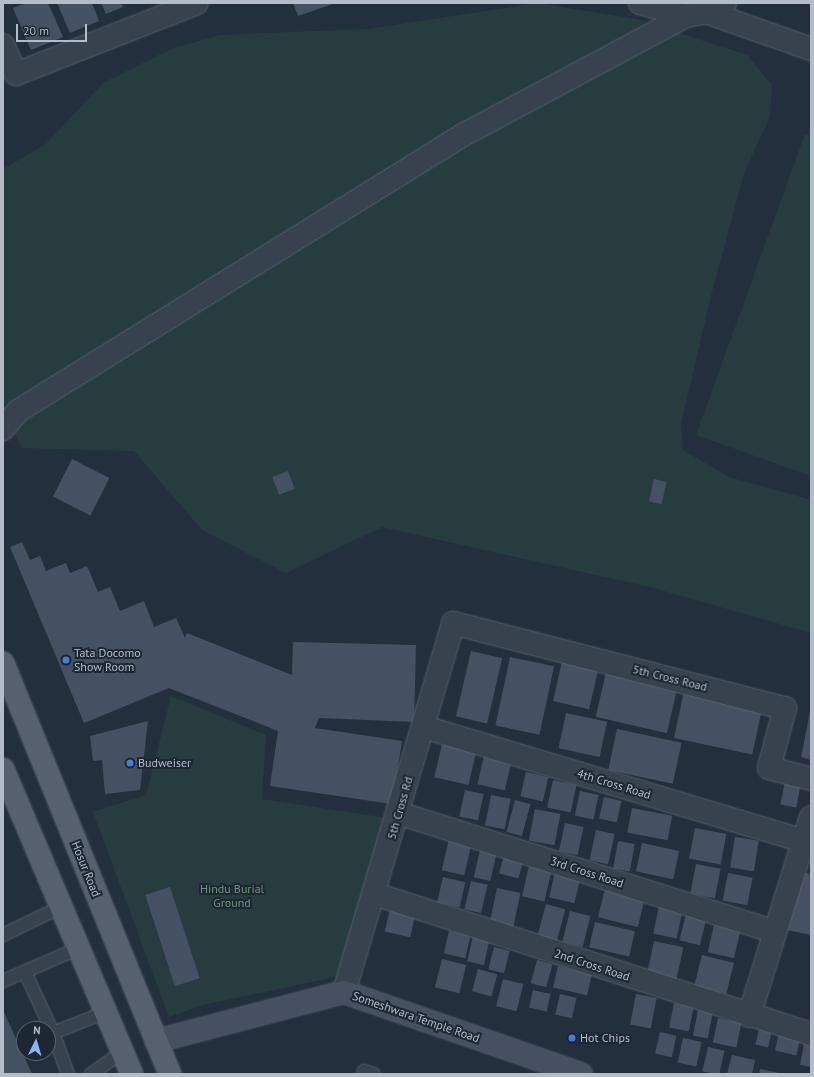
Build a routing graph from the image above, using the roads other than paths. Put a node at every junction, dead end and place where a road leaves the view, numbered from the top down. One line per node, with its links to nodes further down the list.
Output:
1 (197, 3): 4 (street)
2 (640, 3): 3 (street)
3 (706, 10): 5 (street); 6 (street)
4 (3, 45)
5 (811, 49)
6 (11, 411): 7 (street)
7 (3, 429)
8 (453, 623): 10 (street, 5th Cross Rd); 11 (street, 5th Cross Road)
9 (3, 663): 30 (main road, Hosur Road)
10 (424, 727): 13 (street, 5th Cross Rd); 15 (street, 4th Cross Road)
11 (811, 779)
12 (6, 782): 17 (main road)
13 (398, 813): 16 (street, 5th Cross Rd); 18 (street, 3rd Cross Road)
14 (811, 817): 15 (street)
15 (807, 842): 18 (street)
16 (374, 894): 23 (street, 5th Cross Rd); 25 (street, 2nd Cross Road)
17 (61, 907): 19 (lane); 20 (main road)
18 (775, 932): 25 (street)
19 (3, 935)
20 (78, 949): 21 (lane); 24 (main road)
21 (25, 972): 22 (lane); 26 (lane)
22 (3, 981)
23 (344, 992): 30 (street, Someshwara Temple Road); 38 (street, Someshwara Temple Road)
24 (106, 1012): 27 (lane); 31 (main road)
25 (749, 1016): 28 (street, 2nd Cross Road)
26 (47, 1021)
27 (56, 1032)
28 (811, 1034)
29 (56, 1041): 32 (lane)
30 (156, 1041): 35 (main road, Hosur Road)
31 (123, 1052): 33 (lane); 34 (main road)
32 (68, 1074)
33 (91, 1074)
34 (132, 1074)
35 (170, 1074)
36 (363, 1074): 37 (lane)
37 (374, 1074)
38 (581, 1074)

